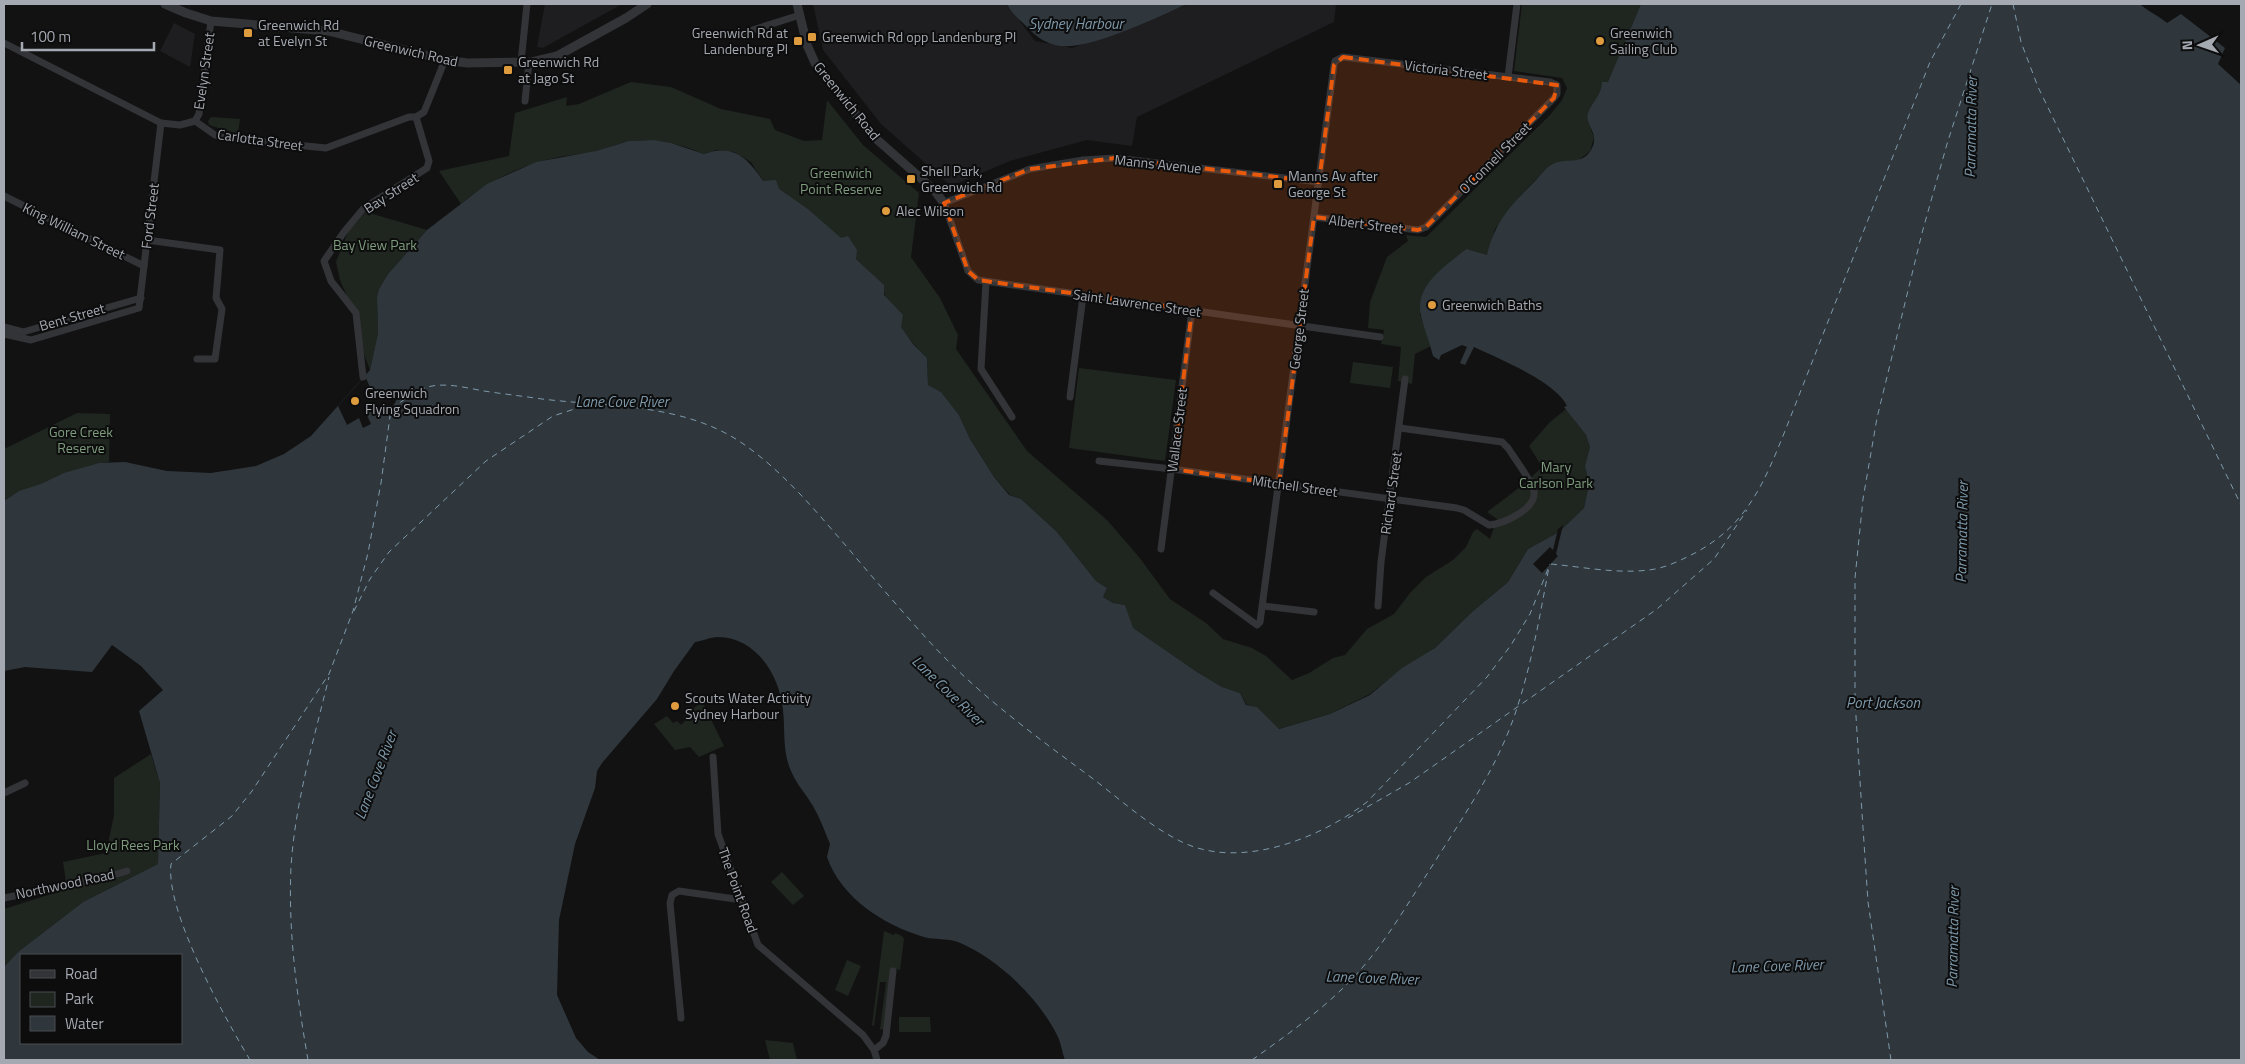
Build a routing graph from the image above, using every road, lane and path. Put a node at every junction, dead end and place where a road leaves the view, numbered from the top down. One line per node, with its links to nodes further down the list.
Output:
1 (165, 4): 7 (street, Greenwich Road)
2 (527, 4): 12 (street)
3 (647, 4): 12 (street, Greenwich Road)
4 (797, 4): 6 (street, Greenwich Road)
5 (1517, 4): 13 (street)
6 (800, 15): 8 (street); 21 (street, Greenwich Road)
7 (210, 21): 11 (street, Greenwich Road); 17 (street, Evelyn Street)
8 (740, 34)
9 (4, 43): 18 (street)
10 (1343, 57): 13 (street, Victoria Street); 19 (street, George Street)
11 (445, 60): 12 (street, Greenwich Road); 16 (street)
12 (525, 62): 15 (street)
13 (1508, 77): 14 (street, Victoria Street)
14 (1550, 82): 23 (street, O'Connell Street)
15 (525, 101)
16 (416, 117): 17 (street, Carlotta Street); 36 (street, Bay Street)
17 (195, 121): 18 (street)
18 (161, 124): 24 (street, Ford Street)
19 (1318, 182): 21 (street, Manns Avenue); 22 (street, George Street)
20 (4, 196): 25 (street, King William Street)
21 (944, 203): 26 (street, Saint Lawrence Street)
22 (1314, 218): 23 (street, Albert Street); 31 (street, George Street)
23 (1418, 230)
24 (147, 240): 25 (street, Ford Street); 35 (street)
25 (144, 266): 28 (street, Ford Street)
26 (986, 282): 27 (street, Saint Lawrence Street); 39 (street)
27 (1083, 296): 30 (street, Saint Lawrence Street); 38 (street)
28 (140, 298): 29 (street, Ford Street); 32 (street, Bent Street)
29 (139, 308): 33 (street, Bent Street)
30 (1192, 310): 31 (street, Saint Lawrence Street); 42 (street, Wallace Street)
31 (1300, 325): 34 (street, Saint Lawrence Street); 43 (street, George Street)
32 (4, 326)
33 (4, 334)
34 (1380, 337)
35 (197, 359)
36 (363, 377)
37 (1406, 379): 40 (street, Richard Street)
38 (1070, 397)
39 (1012, 417)
40 (1400, 428): 44 (street, Richard Street); 44 (street, Mitchell Street)
41 (1099, 462): 42 (street, Mitchell Street)
42 (1172, 469): 43 (street, Mitchell Street); 45 (street, Wallace Street)
43 (1279, 484): 44 (street, Mitchell Street); 47 (street, George Street)
44 (1390, 499): 48 (street, Richard Street)
45 (1161, 549)
46 (1213, 593): 47 (street)
47 (1263, 606): 49 (street)
48 (1378, 606)
49 (1314, 612)
50 (713, 756): 55 (street, The Point Road)
51 (25, 782): 52 (street)
52 (4, 793)
53 (127, 871): 54 (street, Northwood Road)
54 (4, 898)
55 (742, 900): 57 (street); 58 (street, The Point Road)
56 (893, 971): 58 (street)
57 (680, 1018)
58 (874, 1050): 59 (street, The Point Road)
59 (877, 1060)

